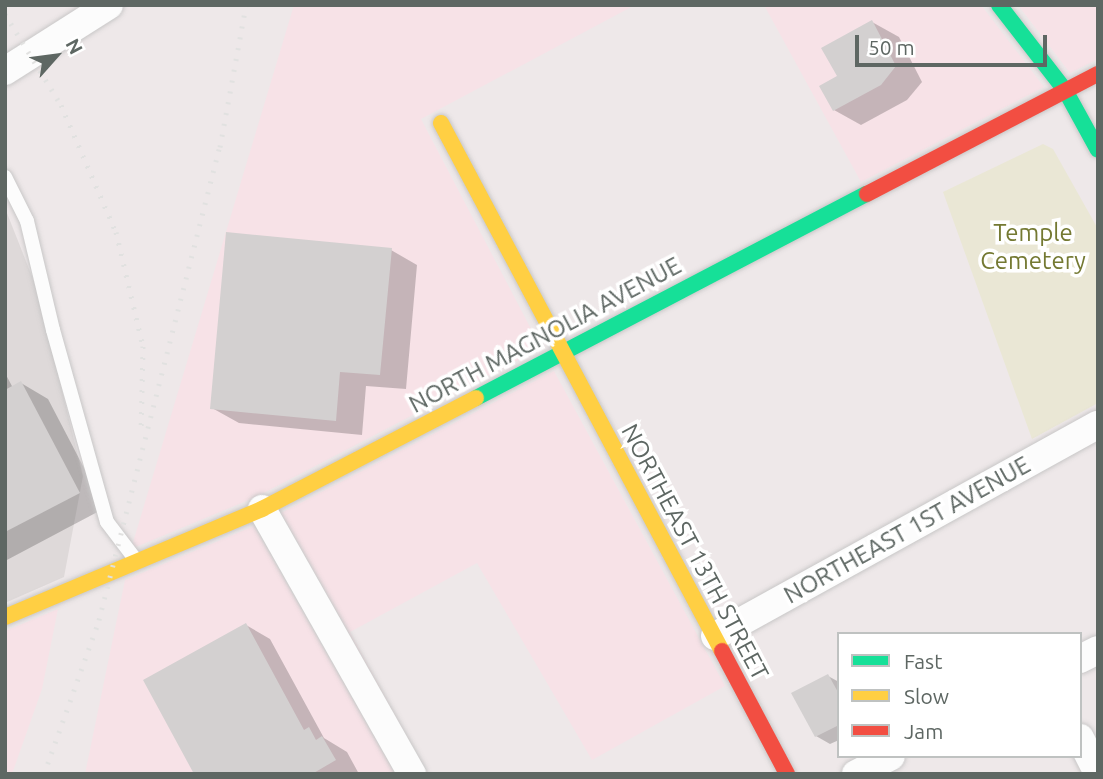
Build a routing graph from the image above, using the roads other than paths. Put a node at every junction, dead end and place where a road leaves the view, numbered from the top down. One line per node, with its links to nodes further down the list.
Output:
1 (108, 5): 3 (street)
2 (999, 5): 6 (main road)
3 (77, 15): 4 (street)
4 (5, 71)
5 (1098, 74): 6 (main road, NORTH MAGNOLIA AVENUE)
6 (1065, 90): 8 (main road); 10 (main road, NORTH MAGNOLIA AVENUE)
7 (441, 123): 10 (main road, NORTHEAST 13TH STREET)
8 (1098, 150)
9 (5, 177): 13 (lane)
10 (561, 352): 12 (main road, NORTH MAGNOLIA AVENUE); 15 (main road, NORTHEAST 13TH STREET)
11 (1098, 425): 15 (street, NORTHEAST 1ST AVENUE)
12 (262, 509): 13 (main road, NORTH MAGNOLIA AVENUE); 21 (street)
13 (136, 561): 14 (main road, NORTH MAGNOLIA AVENUE)
14 (5, 617)
15 (715, 636): 22 (main road, NORTHEAST 13TH STREET)
16 (1098, 650): 17 (street)
17 (1082, 658)
18 (1082, 742): 20 (street)
19 (887, 758): 23 (street)
20 (1098, 773)
21 (412, 774)
22 (787, 774)
23 (856, 774)

